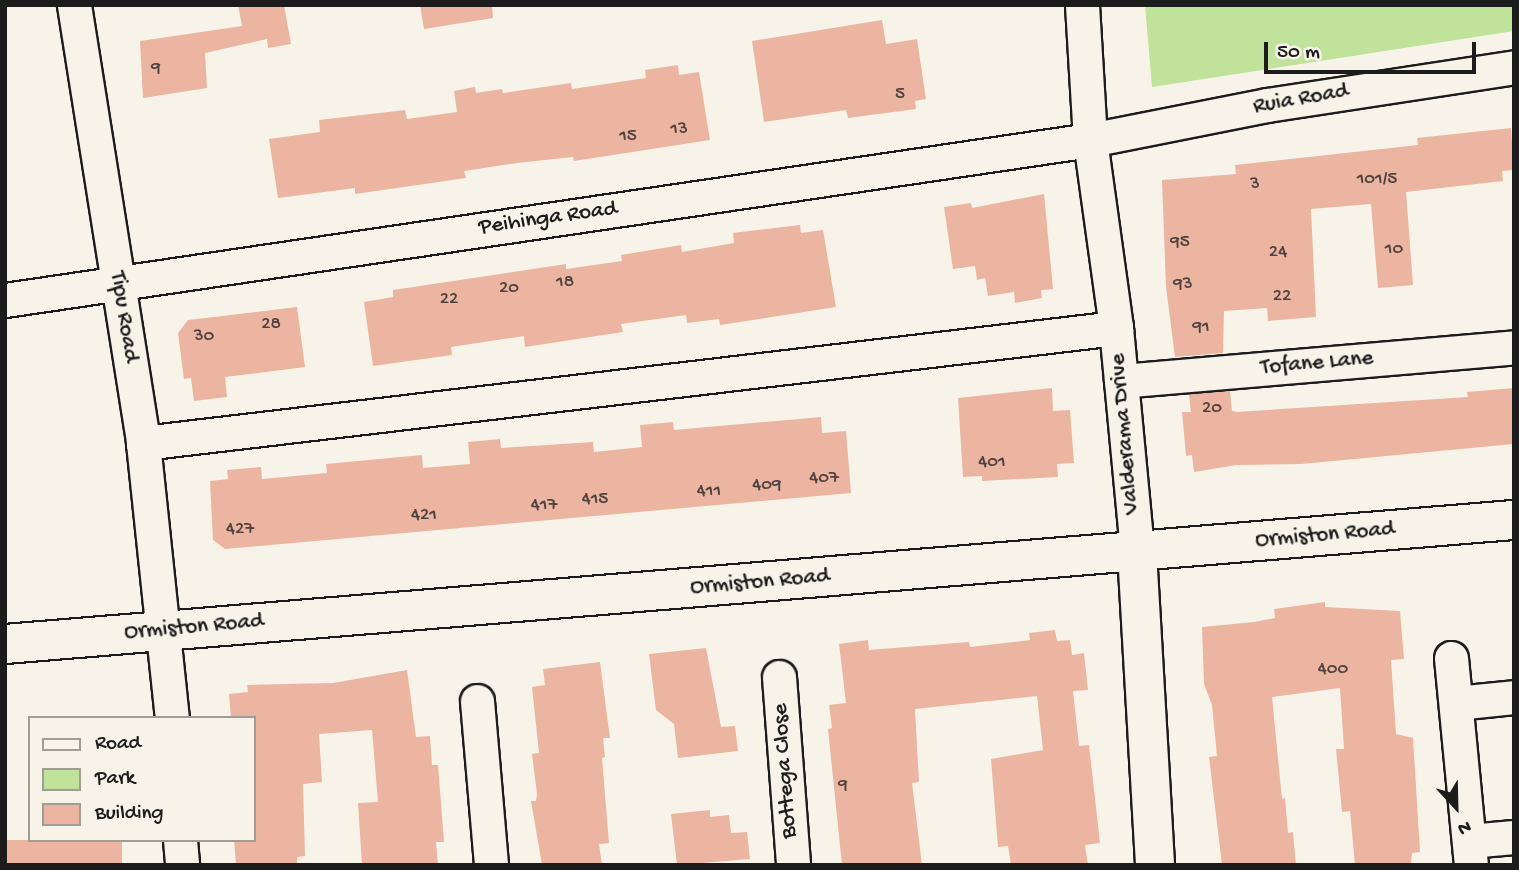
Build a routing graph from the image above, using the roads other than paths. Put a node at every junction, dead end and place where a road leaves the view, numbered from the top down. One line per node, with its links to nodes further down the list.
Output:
1 (74, 5): 5 (street, Tipu Road)
2 (1082, 5): 4 (street, Valderama Drive)
3 (1514, 67): 4 (street, Ruia Road)
4 (1090, 140): 5 (street, Peihinga Road); 7 (street, Valderama Drive)
5 (117, 283): 6 (street, Peihinga Road); 10 (street, Tipu Road)
6 (5, 299)
7 (1116, 328): 9 (street, Valderama Drive); 10 (street)
8 (1514, 347): 9 (street, Tofane Lane)
9 (1121, 381): 12 (street, Valderama Drive)
10 (143, 443): 13 (street, Tipu Road)
11 (1514, 520): 12 (main road, Ormiston Road)
12 (1137, 552): 13 (main road, Ormiston Road); 27 (main road, Valderama Drive)
13 (166, 630): 14 (main road, Ormiston Road); 20 (street, Tipu Road)
14 (5, 644)
15 (1451, 658): 19 (street)
16 (779, 677): 26 (street, Bottega Close)
17 (1514, 697): 19 (street)
18 (477, 701): 25 (street)
19 (1456, 703): 23 (street)
20 (172, 716)
21 (1514, 837): 23 (street)
22 (180, 842): 24 (street)
23 (1470, 853)
24 (182, 865)
25 (491, 865)
26 (793, 865)
27 (1155, 865)

